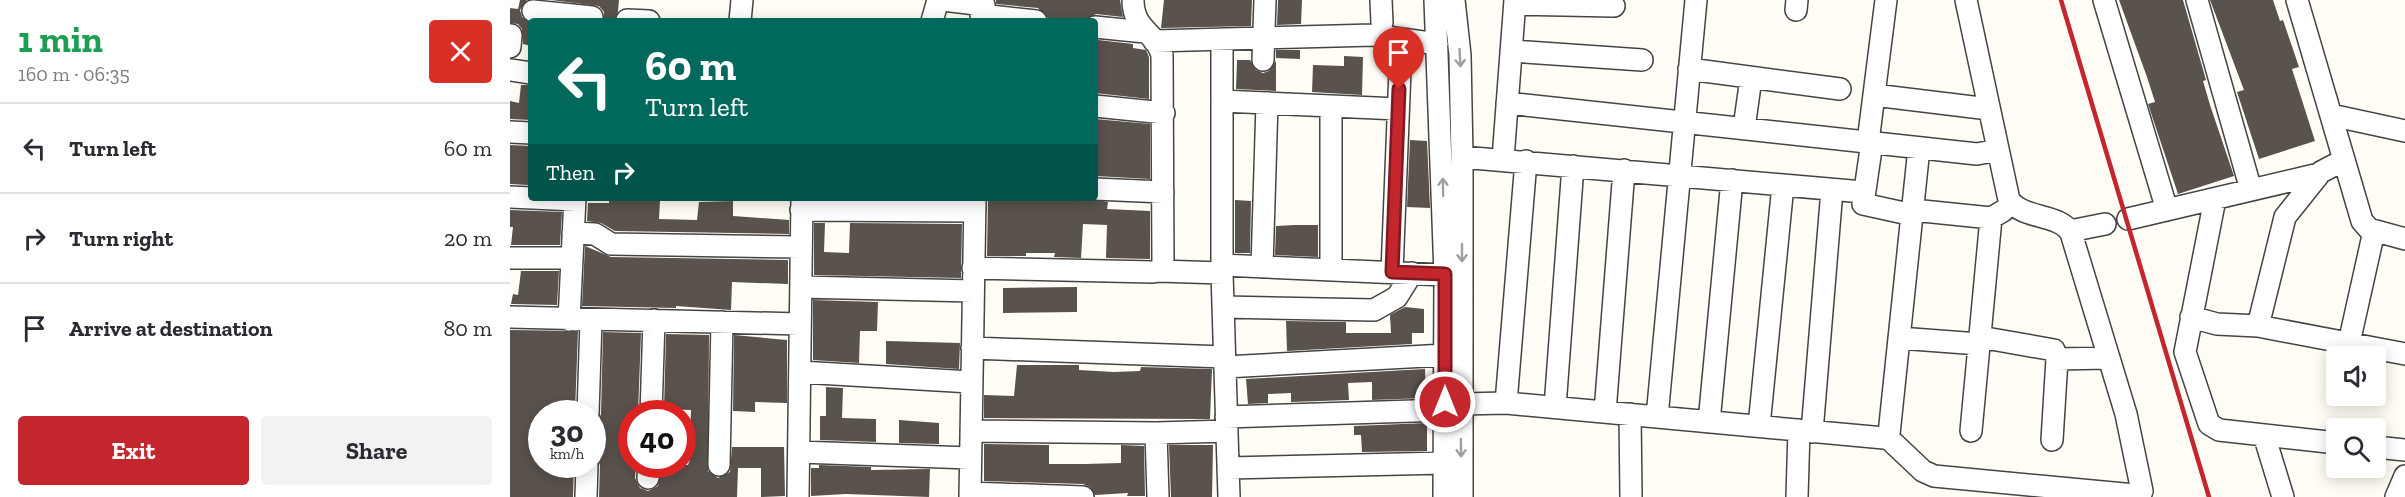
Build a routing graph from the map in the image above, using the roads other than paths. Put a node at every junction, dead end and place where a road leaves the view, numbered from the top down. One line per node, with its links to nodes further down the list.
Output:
1 (742, 0): 20 (street)
2 (938, 0): 21 (street)
3 (943, 0): 17 (street)
4 (1133, 0): 25 (street)
5 (1265, 0): 26 (street)
6 (1381, 0): 23 (street)
7 (1435, 0): 28 (street)
8 (1454, 0): 56 (street, one-way to 56)
9 (1696, 0): 32 (street)
10 (1886, 0): 38 (street)
11 (1966, 0): 45 (street)
12 (2104, 0): 78 (street)
13 (2197, 0): 68 (street)
14 (2297, 0): 47 (street)
15 (1515, 2): 16 (street); 29 (street)
16 (1614, 6)
17 (983, 10): 22 (street)
18 (533, 11): 19 (street)
19 (592, 13)
20 (740, 18)
21 (933, 18)
22 (1022, 18)
23 (1382, 23)
24 (1098, 28): 25 (street)
25 (1149, 37): 27 (street); 46 (street)
26 (1263, 38): 27 (street); 28 (street); 30 (street)
27 (1222, 39): 39 (street)
28 (1437, 44): 96 (street, one-way to 28)
29 (1511, 51): 31 (street); 41 (street)
30 (1263, 60)
31 (1642, 60)
32 (1689, 69): 36 (street); 48 (street)
33 (510, 70): 35 (street)
34 (1400, 70): 44 (street)
35 (528, 73)
36 (1751, 78): 37 (street); 49 (street)
37 (1840, 89)
38 (1874, 95): 45 (street); 53 (street)
39 (1222, 100): 40 (street); 92 (street)
40 (1267, 103): 43 (street); 91 (street)
41 (1507, 103): 48 (street); 57 (street)
42 (1098, 106): 46 (street)
43 (1331, 106): 44 (street); 93 (street)
44 (1398, 109): 95 (street)
45 (1989, 109): 55 (street)
46 (1164, 114): 69 (street)
47 (2331, 115): 50 (street); 58 (street)
48 (1684, 121): 49 (street); 63 (street)
49 (1744, 128): 53 (street)
50 (2405, 131)
51 (510, 132): 52 (street)
52 (528, 133)
53 (1870, 142): 54 (street); 70 (street)
54 (1919, 148): 55 (street); 79 (street)
55 (1998, 150): 77 (street)
56 (1462, 157): 57 (street); 123 (street, one-way to 123)
57 (1503, 159): 59 (street)
58 (2344, 160): 62 (street); 84 (street)
59 (1526, 161): 60 (street); 121 (street)
60 (1573, 166): 61 (street); 122 (street)
61 (1624, 170): 63 (street); 124 (street)
62 (2319, 174): 68 (street); 107 (street)
63 (1679, 175): 64 (street); 126 (street)
64 (1731, 180): 65 (street); 127 (street)
65 (1783, 185): 67 (street); 129 (street)
66 (1098, 189): 69 (street)
67 (1832, 190): 70 (street); 130 (street)
68 (2251, 190): 73 (street)
69 (1163, 192): 94 (street)
70 (1863, 192): 79 (street)
71 (510, 197): 72 (street)
72 (528, 198)
73 (2215, 199): 78 (street); 101 (street)
74 (575, 201): 85 (street)
75 (802, 204): 76 (street); 87 (street)
76 (975, 204): 90 (street)
77 (2012, 204): 80 (street); 83 (street)
78 (2167, 210): 81 (street)
79 (1913, 212): 80 (street); 108 (street)
80 (1991, 218): 109 (street)
81 (2128, 219)
82 (2105, 224): 83 (street)
83 (2070, 231): 114 (street)
84 (2374, 231): 86 (street); 110 (street)
85 (573, 232): 87 (street); 89 (street)
86 (2405, 239)
87 (801, 248): 97 (street)
88 (510, 258): 89 (street)
89 (572, 258): 102 (street)
90 (973, 267): 94 (street); 98 (street)
91 (1262, 267): 92 (street); 93 (street)
92 (1222, 269): 94 (street); 99 (street)
93 (1331, 270): 95 (street)
94 (1159, 271)
95 (1402, 273): 96 (street); 99 (street)
96 (1445, 274): 113 (street)
97 (801, 286): 98 (street); 106 (street)
98 (973, 291): 111 (street)
99 (1223, 307): 116 (street)
100 (510, 317): 102 (street)
101 (2191, 317): 107 (street); 134 (street)
102 (569, 320): 103 (street)
103 (591, 320): 104 (street); 119 (street)
104 (654, 320): 105 (street); 120 (street)
105 (722, 322): 106 (street); 143 (street)
106 (800, 324): 117 (street)
107 (2258, 326): 110 (street)
108 (1899, 338): 109 (street); 135 (street)
109 (1980, 341): 115 (street); 131 (street)
110 (2349, 343): 112 (street)
111 (972, 348): 116 (street); 118 (street)
112 (2405, 354)
113 (1445, 355): 116 (street); 123 (street)
114 (2108, 358): 115 (street); 147 (street)
115 (2057, 359): 136 (street)
116 (1224, 362): 128 (street)
117 (800, 372): 118 (street); 140 (street)
118 (971, 382): 132 (street)
119 (588, 400)
120 (651, 400)
121 (1506, 403): 122 (street); 123 (street)
122 (1555, 407): 124 (street)
123 (1455, 410): 128 (street); 142 (street); 157 (street, one-way to 157)
124 (1605, 412): 125 (street)
125 (1630, 414): 126 (street); 158 (street)
126 (1657, 417): 127 (street)
127 (1709, 422): 129 (street)
128 (1226, 424): 133 (street); 144 (street)
129 (1759, 426): 130 (street)
130 (1806, 431): 135 (street); 159 (street)
131 (1971, 431)
132 (971, 432): 133 (street); 141 (street)
133 (1156, 433): 154 (street)
134 (2264, 435): 137 (street); 161 (street)
135 (1887, 437): 148 (street)
136 (2052, 440)
137 (2326, 442)
138 (2386, 448): 139 (street)
139 (2405, 450)
140 (799, 452): 141 (street); 152 (street)
141 (970, 458): 150 (street)
142 (1444, 463): 144 (street); 156 (street)
143 (719, 465)
144 (1228, 468): 155 (street)
145 (2405, 476): 162 (street)
146 (587, 478): 151 (street)
147 (2141, 480): 149 (street); 160 (street)
148 (1965, 488): 149 (street)
149 (2048, 492)
150 (970, 495): 153 (street)
151 (586, 497)
152 (798, 497)
153 (1083, 497)
154 (1158, 497)
155 (1229, 497)
156 (1444, 497)
157 (1462, 497)
158 (1631, 497)
159 (1797, 497)
160 (2154, 497)
161 (2283, 497)
162 (2396, 497)

